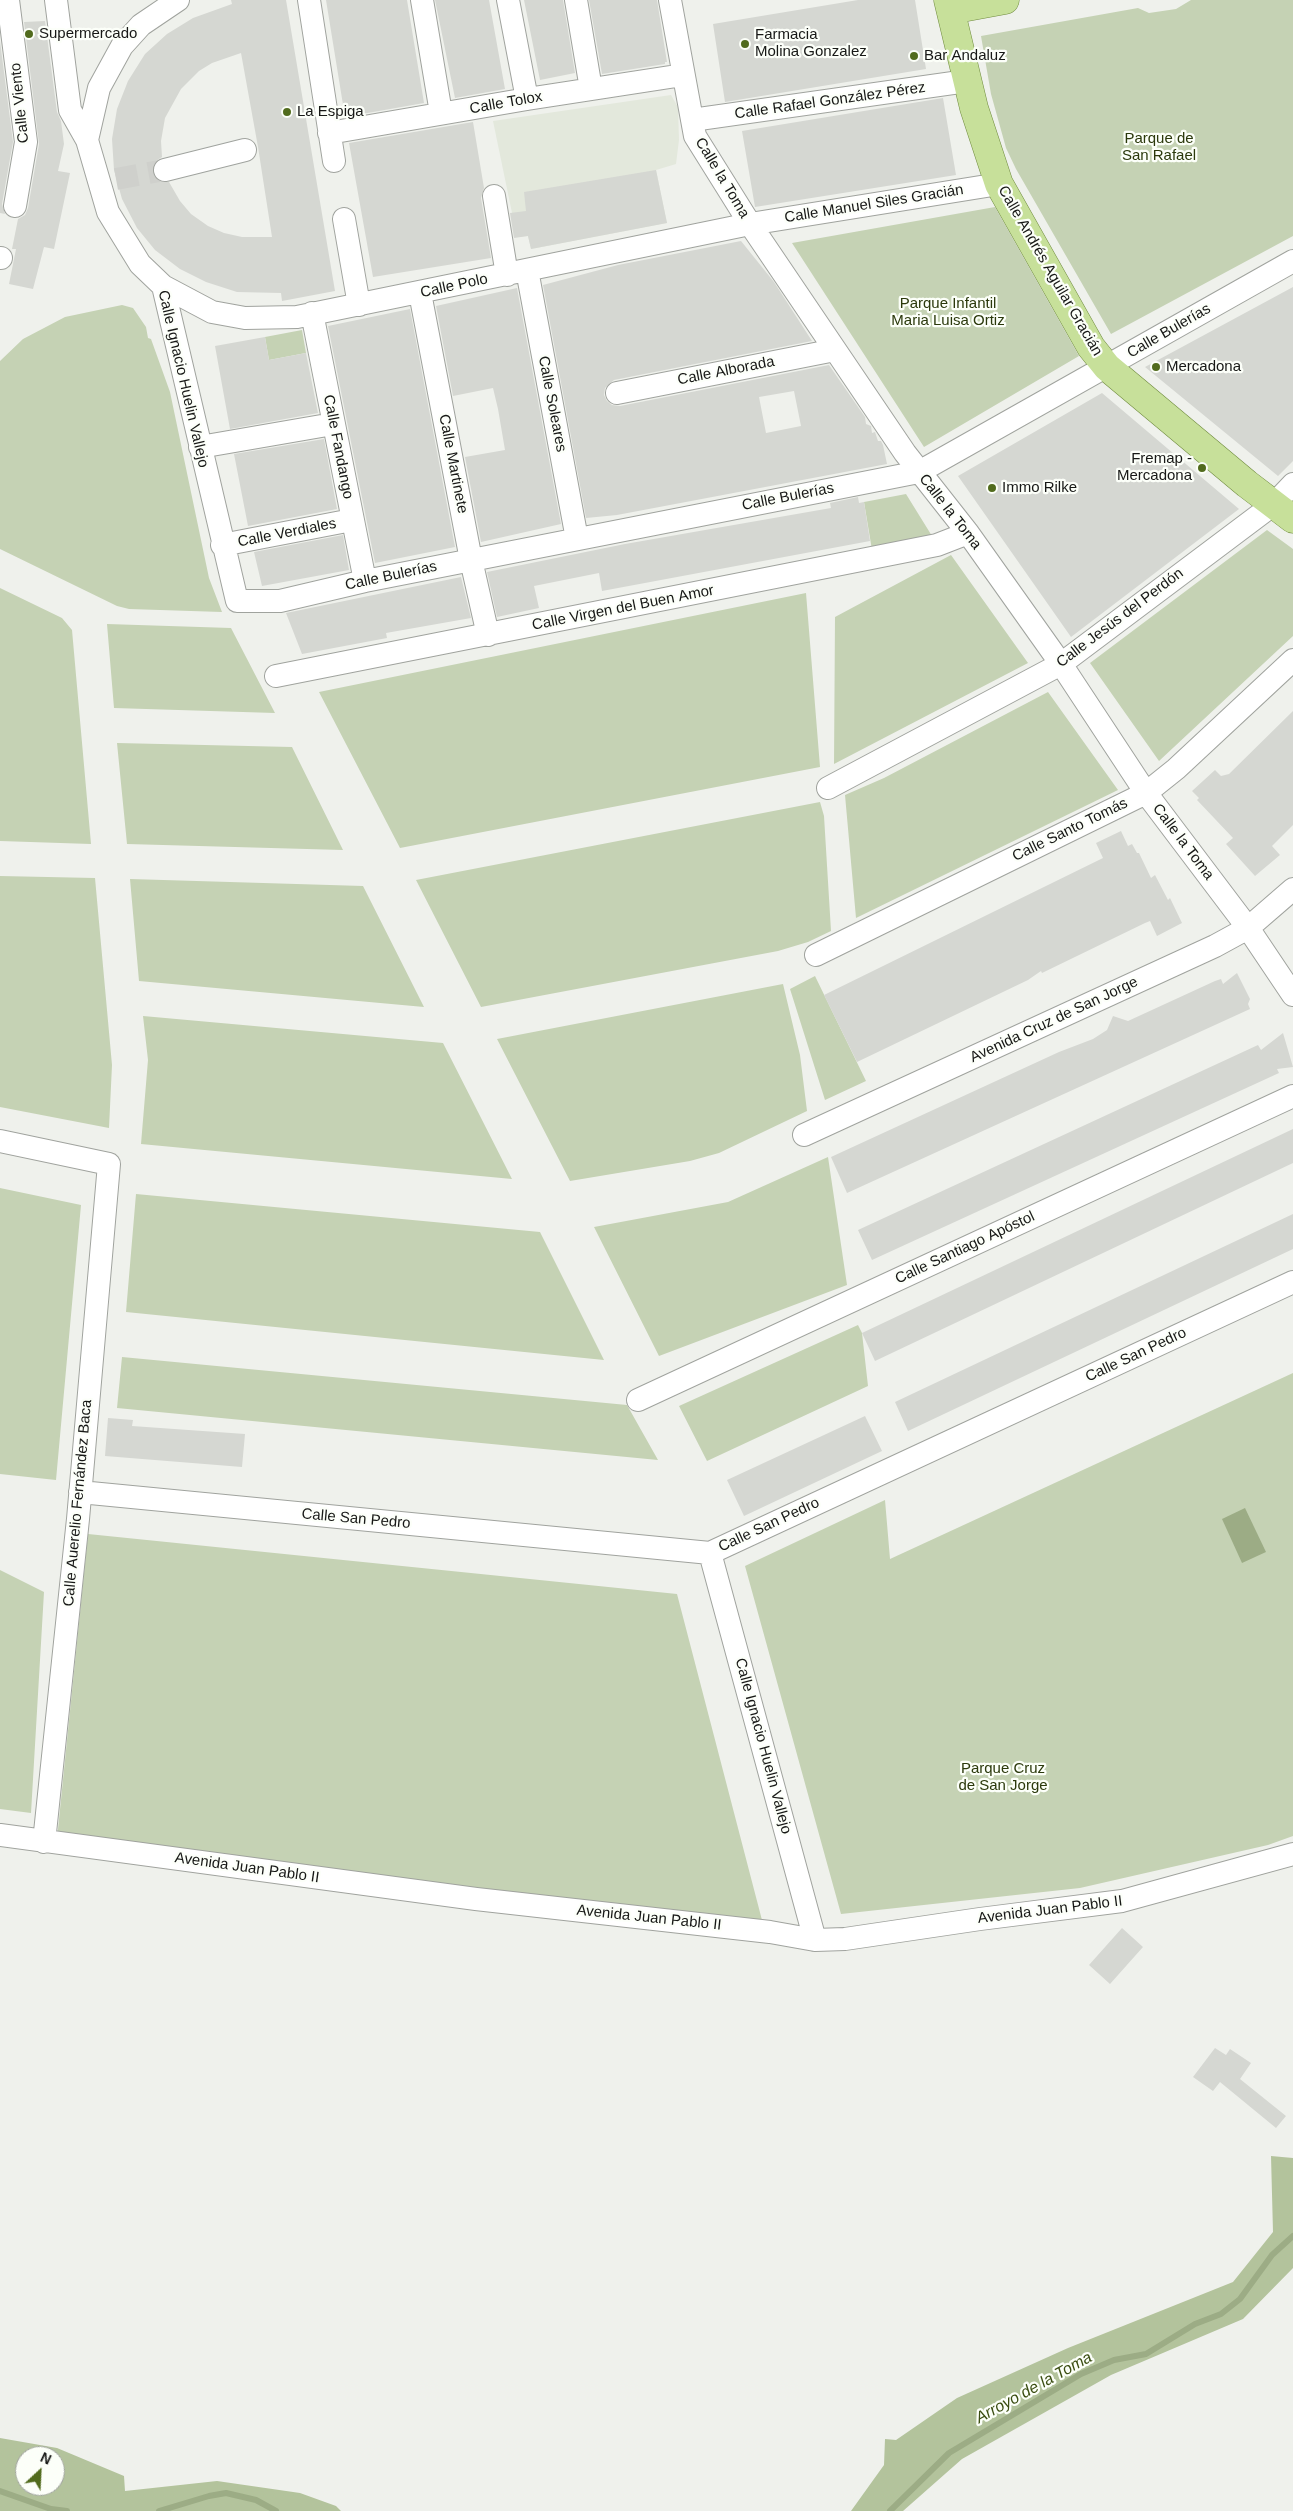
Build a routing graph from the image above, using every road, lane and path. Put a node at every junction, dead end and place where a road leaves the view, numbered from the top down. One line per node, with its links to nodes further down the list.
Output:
1 (8, 0): 24 (street, Calle Viento)
2 (56, 0): 18 (street, Calle Ignacio Huelin Vallejo)
3 (178, 0): 18 (street)
4 (309, 0): 17 (street)
5 (422, 0): 15 (street)
6 (508, 0): 14 (street)
7 (576, 0): 13 (street)
8 (670, 0): 11 (street, Calle la Toma)
9 (1005, 0): 10 (main road)
10 (950, 5): 12 (main road, Calle Andrés Aguilar Gracián)
11 (684, 75): 13 (street, Calle Tolox); 16 (street, Calle la Toma)
12 (967, 81): 16 (street, Calle Rafael González Pérez); 22 (main road, Calle Andrés Aguilar Gracián)
13 (591, 88): 14 (street, Calle Tolox)
14 (527, 99): 15 (street, Calle Tolox)
15 (441, 113): 17 (street, Calle Tolox)
16 (692, 120): 26 (street, Calle la Toma)
17 (329, 133): 20 (street)
18 (87, 140): 29 (street, Calle Ignacio Huelin Vallejo)
19 (245, 150): 21 (street)
20 (334, 161)
21 (165, 170)
22 (999, 184): 26 (street, Calle Manuel Siles Gracián); 34 (main road, Calle Andrés Aguilar Gracián)
23 (494, 196): 28 (street, Calle Soleares)
24 (15, 206)
25 (344, 219): 31 (street)
26 (750, 224): 28 (street, Calle Polo); 33 (street, Calle la Toma)
27 (1293, 262): 34 (street, Calle Bulerías)
28 (517, 272): 30 (street, Calle Polo); 43 (street, Calle Soleares)
29 (163, 286): 32 (street, Calle Polo); 37 (street, Calle Ignacio Huelin Vallejo)
30 (420, 292): 31 (street, Calle Polo); 45 (street, Calle Martinete)
31 (359, 305): 32 (street, Calle Polo)
32 (312, 313): 36 (street, Calle Fandango)
33 (835, 350): 35 (street, Calle Alborada); 38 (street, Calle la Toma)
34 (1107, 367): 38 (street, Calle Bulerías); 40 (main road, Calle Andrés Aguilar Gracián)
35 (617, 393)
36 (333, 424): 37 (street); 41 (street, Calle Fandango)
37 (200, 447): 44 (street, Calle Ignacio Huelin Vallejo)
38 (919, 472): 42 (street, Calle la Toma); 43 (street, Calle Bulerías)
39 (1293, 484): 40 (street, Calle Jesús del Perdón)
40 (1283, 511): 50 (street, Calle Jesús del Perdón)
41 (352, 520): 44 (street, Calle Verdiales); 46 (street, Calle Fandango)
42 (968, 533): 48 (street, Calle Virgen del Buen Amor); 50 (street, Calle la Toma)
43 (578, 539): 45 (street, Calle Bulerías)
44 (222, 546): 47 (street, Calle Ignacio Huelin Vallejo)
45 (471, 560): 46 (street, Calle Bulerías); 48 (street, Calle Martinete)
46 (365, 581): 47 (street, Calle Bulerías)
47 (237, 601)
48 (488, 635): 51 (street, Calle Virgen del Buen Amor)
49 (1293, 660): 53 (street, Calle Santo Tomás)
50 (1061, 664): 52 (street, Calle Jesús del Perdón); 53 (street, Calle la Toma)
51 (276, 676)
52 (828, 788)
53 (1146, 793): 55 (street, Calle la Toma); 56 (street, Calle Santo Tomás)
54 (1293, 889): 55 (street, Avenida Cruz de San Jorge)
55 (1248, 928): 57 (street, Calle la Toma); 59 (street, Avenida Cruz de San Jorge)
56 (816, 955)
57 (1293, 995)
58 (1293, 1096): 62 (street, Calle Santiago Apóstol)
59 (804, 1135)
60 (0, 1141): 63 (street, Calle Auerelio Fernández Baca)
61 (1293, 1282): 64 (street, Calle San Pedro)
62 (638, 1400)
63 (80, 1492): 64 (street, Calle San Pedro); 66 (street, Calle Auerelio Fernández Baca)
64 (710, 1552): 68 (street, Calle Ignacio Huelin Vallejo)
65 (0, 1836): 66 (street, Avenida Juan Pablo II)
66 (44, 1842): 68 (street, Avenida Juan Pablo II)
67 (1293, 1854): 68 (street, Avenida Juan Pablo II)
68 (815, 1940)

